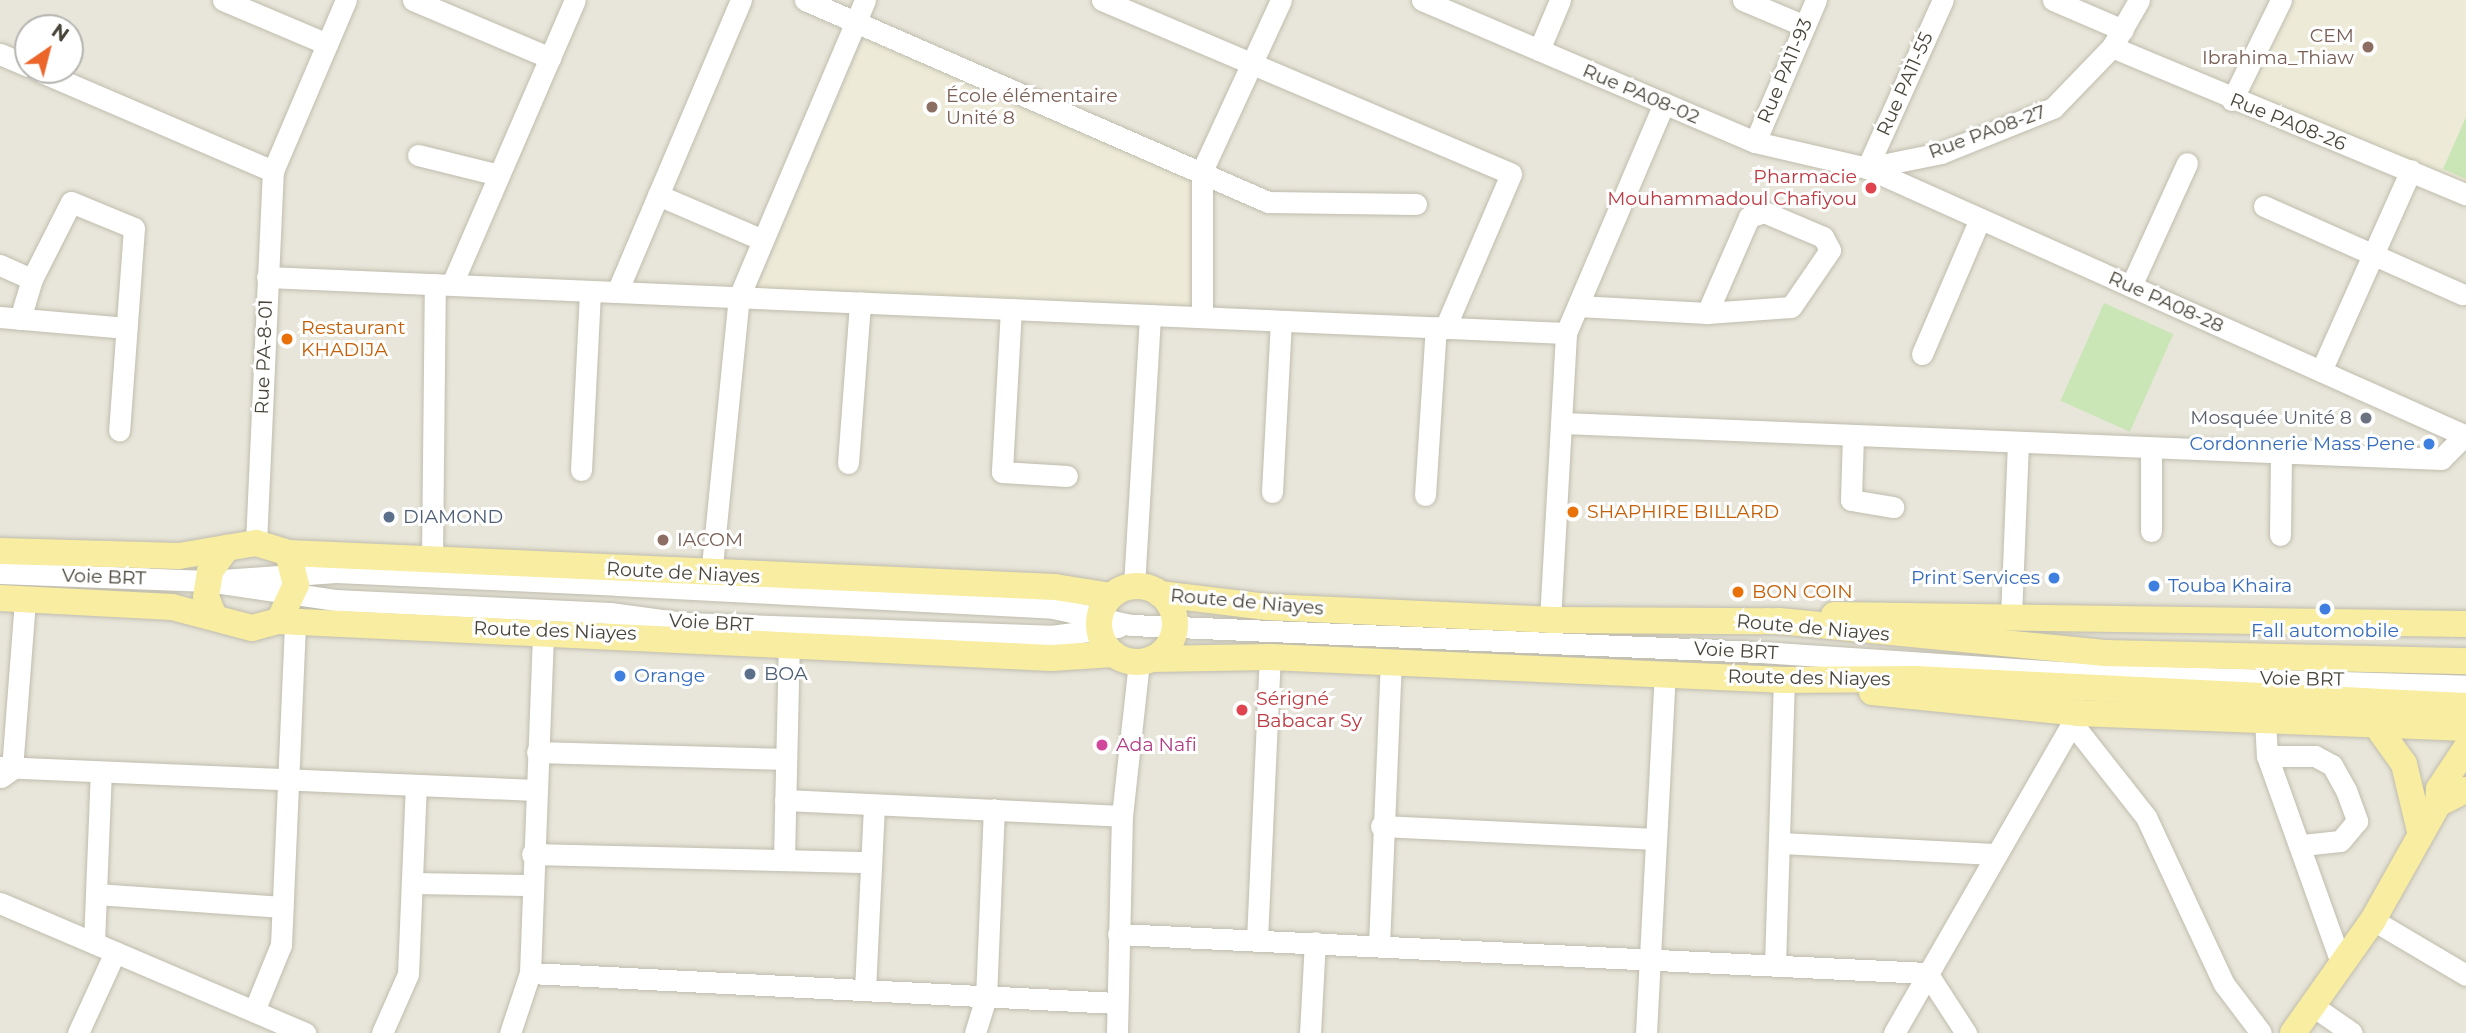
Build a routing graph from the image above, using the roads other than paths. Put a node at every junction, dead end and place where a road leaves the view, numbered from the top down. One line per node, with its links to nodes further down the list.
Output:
1 (223, 0): 21 (street)
2 (346, 0): 21 (street, Rue PA-8-01)
3 (413, 0): 23 (street)
4 (575, 0): 23 (street)
5 (741, 0): 37 (street)
6 (805, 0): 18 (street)
7 (865, 0): 18 (street)
8 (1102, 0): 24 (street)
9 (1281, 0): 24 (street)
10 (1560, 0): 22 (street)
11 (1743, 0): 19 (street)
12 (1816, 0): 19 (street, Rue PA11-93)
13 (1943, 0): 31 (street, Rue PA11-55)
14 (2053, 0): 20 (street, Rue PA08-26)
15 (2139, 0): 20 (street, Rue PA08-27)
16 (2281, 0): 26 (street)
17 (1429, 1): 22 (street, Rue PA08-02)
18 (856, 22): 34 (street); 41 (street)
19 (1805, 26): 28 (street, Rue PA11-93)
20 (2117, 38): 26 (street, Rue PA08-26); 31 (street, Rue PA08-27)
21 (327, 44): 33 (street, Rue PA-8-01)
22 (1539, 50): 27 (street, Rue PA08-02)
23 (550, 58): 35 (street)
24 (1251, 64): 34 (street); 61 (street)
25 (70, 84): 33 (street)
26 (2232, 100): 32 (street, Rue PA08-26)
27 (1664, 103): 28 (street, Rue PA08-02); 53 (street)
28 (1755, 142): 31 (street, Rue PA08-02)
29 (418, 155): 35 (street)
30 (2187, 163): 47 (street)
31 (1867, 168): 40 (street, Rue PA08-28)
32 (2411, 170): 36 (street, Rue PA08-26); 42 (street)
33 (273, 171): 44 (street, Rue PA-8-01)
34 (1202, 172): 38 (street); 57 (street)
35 (499, 176): 46 (street)
36 (2466, 194)
37 (658, 195): 41 (street); 49 (street)
38 (1416, 204)
39 (2264, 206): 42 (street)
40 (1980, 219): 47 (street, Rue PA08-28); 63 (street)
41 (763, 240): 51 (street)
42 (2373, 254): 50 (street); 64 (street)
43 (0, 265): 45 (street)
44 (267, 277): 46 (street); 80 (street, Rue PA-8-01)
45 (32, 279): 58 (street); 60 (street)
46 (444, 284): 48 (street); 83 (street)
47 (2131, 286): 64 (street, Rue PA08-28)
48 (590, 290): 49 (street); 73 (street)
49 (617, 292): 51 (street)
50 (2462, 294)
51 (738, 297): 52 (street); 86 (street)
52 (860, 302): 54 (street); 72 (street)
53 (1578, 306): 55 (street); 62 (street)
54 (1011, 309): 56 (street); 74 (street)
55 (1707, 313): 55 (street)
56 (1150, 315): 57 (street); 90 (street)
57 (1202, 317): 59 (street)
58 (10, 318): 60 (street)
59 (1281, 321): 61 (street); 75 (street)
60 (127, 328): 66 (street)
61 (1441, 328): 62 (street); 76 (street)
62 (1566, 333): 65 (street)
63 (1922, 354)
64 (2321, 371): 68 (street, Rue PA08-28)
65 (1563, 423): 67 (street); 93 (street)
66 (119, 430)
67 (1853, 435): 69 (street); 77 (street)
68 (2465, 436): 71 (street)
69 (2018, 444): 70 (street); 92 (street)
70 (2151, 449): 71 (street); 78 (street)
71 (2281, 453): 79 (street)
72 (848, 463)
73 (581, 470)
74 (1066, 476)
75 (1272, 492)
76 (1425, 495)
77 (1893, 507)
78 (2151, 531)
79 (2280, 535)
80 (256, 543): 81 (main road); 85 (main road, Route de Niayes)
81 (227, 548): 82 (main road); 87 (main road)
82 (0, 551)
83 (432, 557): 85 (main road, Route de Niayes); 86 (main road, Route de Niayes)
84 (0, 573): 87 (street, Voie BRT)
85 (292, 574): 87 (street, Voie BRT); 90 (street, Voie BRT); 90 (street, Voie BRT); 95 (main road)
86 (711, 576): 90 (main road, Route de Niayes)
87 (208, 581): 91 (main road)
88 (1160, 594): 90 (main road, Route de Niayes); 93 (main road, Route de Niayes); 97 (main road, Route de Niayes)
89 (12, 599): 91 (main road, Route des Niayes); 118 (street)
90 (1111, 608): 97 (street, Voie BRT); 100 (main road)
91 (213, 614): 95 (main road, Route des Niayes)
92 (2011, 617): 94 (main road); 96 (main road)
93 (1550, 620): 94 (main road, Route de Niayes)
94 (1779, 621): 107 (main road, Route de Niayes)
95 (287, 623): 98 (main road, Route des Niayes); 120 (street)
96 (2466, 624)
97 (1176, 627): 103 (main road, Route de Niayes); 107 (street, Voie BRT)
98 (543, 631): 99 (main road, Route des Niayes); 115 (street)
99 (789, 641): 100 (main road, Route des Niayes); 117 (street)
100 (1114, 654): 103 (main road)
101 (1270, 657): 102 (main road, Route des Niayes); 103 (main road, Route des Niayes); 145 (street)
102 (1391, 660): 105 (main road, Route des Niayes); 129 (street)
103 (1146, 661): 128 (street)
104 (2466, 661): 107 (main road, Route de Niayes)
105 (1665, 674): 106 (main road, Route des Niayes); 131 (street)
106 (1789, 680): 107 (main road, Route des Niayes); 110 (main road); 132 (street)
107 (2405, 680): 108 (street, Voie BRT); 109 (main road, Route des Niayes)
108 (2466, 686)
109 (2466, 706)
110 (2075, 718): 111 (main road); 135 (street); 171 (street)
111 (2265, 719): 112 (main road); 116 (street)
112 (2376, 725): 113 (main road); 130 (main road)
113 (2466, 728)
114 (2466, 748): 125 (main road)
115 (537, 752): 117 (street); 122 (street)
116 (2267, 756): 133 (street); 133 (street)
117 (786, 759): 124 (street)
118 (4, 771): 119 (street)
119 (101, 772): 120 (street); 140 (street)
120 (288, 780): 121 (street); 142 (street)
121 (416, 785): 122 (street); 138 (street)
122 (536, 790): 134 (street)
123 (2466, 790): 125 (main road)
124 (785, 800): 126 (street); 136 (street)
125 (2438, 804): 130 (main road)
126 (874, 805): 127 (street); 137 (street)
127 (994, 809): 128 (street); 157 (street)
128 (1122, 816): 144 (street)
129 (1381, 826): 131 (street); 148 (street)
130 (2420, 831): 143 (main road)
131 (1656, 839): 150 (street)
132 (1783, 843): 135 (street); 151 (street)
133 (2302, 845): 152 (street)
134 (532, 853): 136 (street); 139 (street)
135 (1993, 854): 154 (street)
136 (784, 859): 137 (street)
137 (872, 862): 156 (street)
138 (412, 883): 139 (street); 163 (street)
139 (529, 885): 153 (street)
140 (96, 894): 142 (street); 147 (street)
141 (0, 903): 147 (street)
142 (283, 907): 160 (street)
143 (2373, 920): 152 (main road); 155 (street)
144 (1118, 934): 145 (street); 158 (street)
145 (1257, 940): 146 (street)
146 (1315, 942): 148 (street); 167 (street)
147 (94, 943): 149 (street)
148 (1379, 945): 150 (street)
149 (114, 952): 160 (street); 161 (street)
150 (1649, 956): 151 (street); 168 (street)
151 (1775, 965): 154 (street)
152 (2342, 965): 159 (main road)
153 (530, 973): 156 (street); 164 (street)
154 (1927, 973): 169 (street); 170 (street)
155 (2466, 975)
156 (865, 990): 157 (street)
157 (986, 998): 158 (street); 165 (street)
158 (1116, 1003): 166 (street)
159 (2313, 1006): 172 (main road); 173 (street)
160 (254, 1011): 162 (street)
161 (78, 1033)
162 (305, 1033)
163 (382, 1033)
164 (510, 1033)
165 (975, 1033)
166 (1117, 1033)
167 (1310, 1033)
168 (1646, 1033)
169 (1894, 1033)
170 (1966, 1033)
171 (2261, 1033)
172 (2293, 1033)
173 (2352, 1033)

